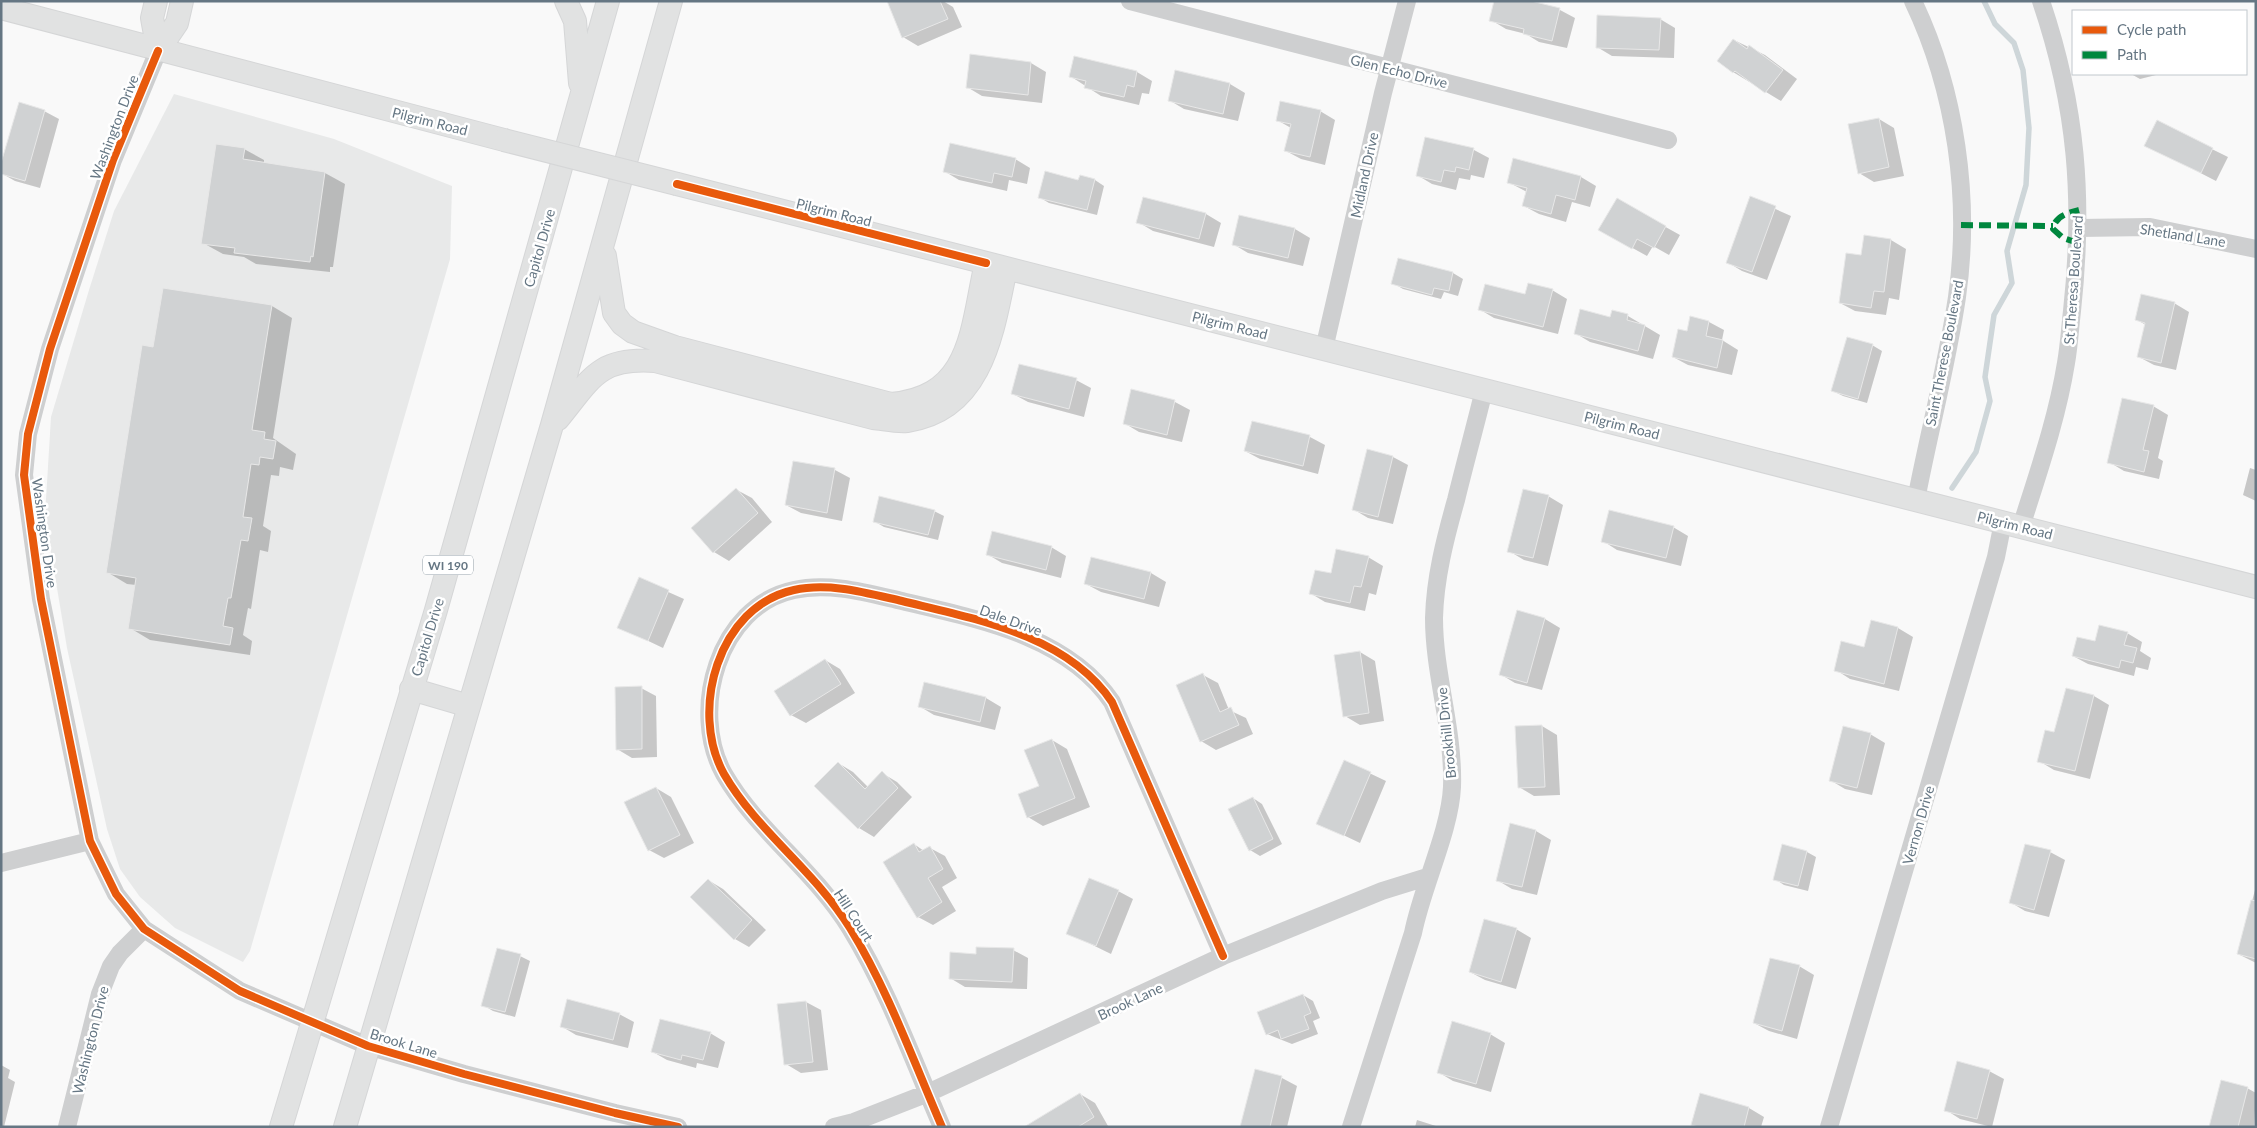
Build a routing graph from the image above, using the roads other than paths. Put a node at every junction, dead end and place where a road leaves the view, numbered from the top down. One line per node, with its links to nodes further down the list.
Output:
1 (156, 1): 11 (main road)
2 (182, 1): 11 (main road)
3 (566, 1): 13 (main road)
4 (608, 1): 13 (main road, Capitol Drive / WI 190)
5 (671, 1): 16 (main road)
6 (1130, 1): 12 (street, Glen Echo Drive)
7 (1407, 1): 12 (street, Midland Drive)
8 (1913, 1): 22 (street, Saint Therese Boulevard)
9 (2041, 1): 15 (street, St Theresa Boulevard)
10 (1, 8): 11 (main road, Pilgrim Road)
11 (158, 51): 18 (main road, Pilgrim Road, bridge); 28 (street, Washington Drive)
12 (1389, 70): 14 (street, Glen Echo Drive); 19 (street, Midland Drive)
13 (582, 101): 25 (main road, Capitol Drive / WI 190)
14 (1668, 140)
15 (2078, 228): 17 (street, Shetland Lane); 23 (street, St Theresa Boulevard)
16 (604, 244): 18 (main road); 21 (main road)
17 (2256, 249)
18 (996, 266): 19 (main road, Pilgrim Road); 21 (main road)
19 (1324, 349): 20 (main road, Pilgrim Road)
20 (1484, 390): 22 (main road, Pilgrim Road); 30 (street, Brookhill Drive)
21 (552, 425): 26 (main road)
22 (1916, 500): 23 (main road, Pilgrim Road)
23 (2012, 525): 24 (main road, Pilgrim Road); 43 (street, Vernon Drive)
24 (2256, 587)
25 (412, 690): 26 (main road); 33 (main road, Capitol Drive / WI 190)
26 (468, 706): 34 (main road)
27 (712, 739): 32 (street, Dale Drive); 35 (street, Hill Court)
28 (90, 841): 29 (street); 31 (street, Washington Drive)
29 (1, 863)
30 (1427, 877): 32 (street, Brook Lane); 42 (street, Brookhill Drive)
31 (144, 930): 33 (street, Brook Lane); 36 (street, Washington Drive)
32 (1223, 956): 35 (street, Brook Lane)
33 (310, 1022): 34 (street, Brook Lane); 37 (main road, Capitol Drive / WI 190)
34 (368, 1046): 38 (main road); 39 (street, Brook Lane)
35 (928, 1093): 40 (street, Brook Lane); 41 (street, Hill Court)
36 (67, 1127)
37 (281, 1127)
38 (345, 1127)
39 (678, 1127)
40 (834, 1127)
41 (942, 1127)
42 (1351, 1127)
43 (1829, 1127)

